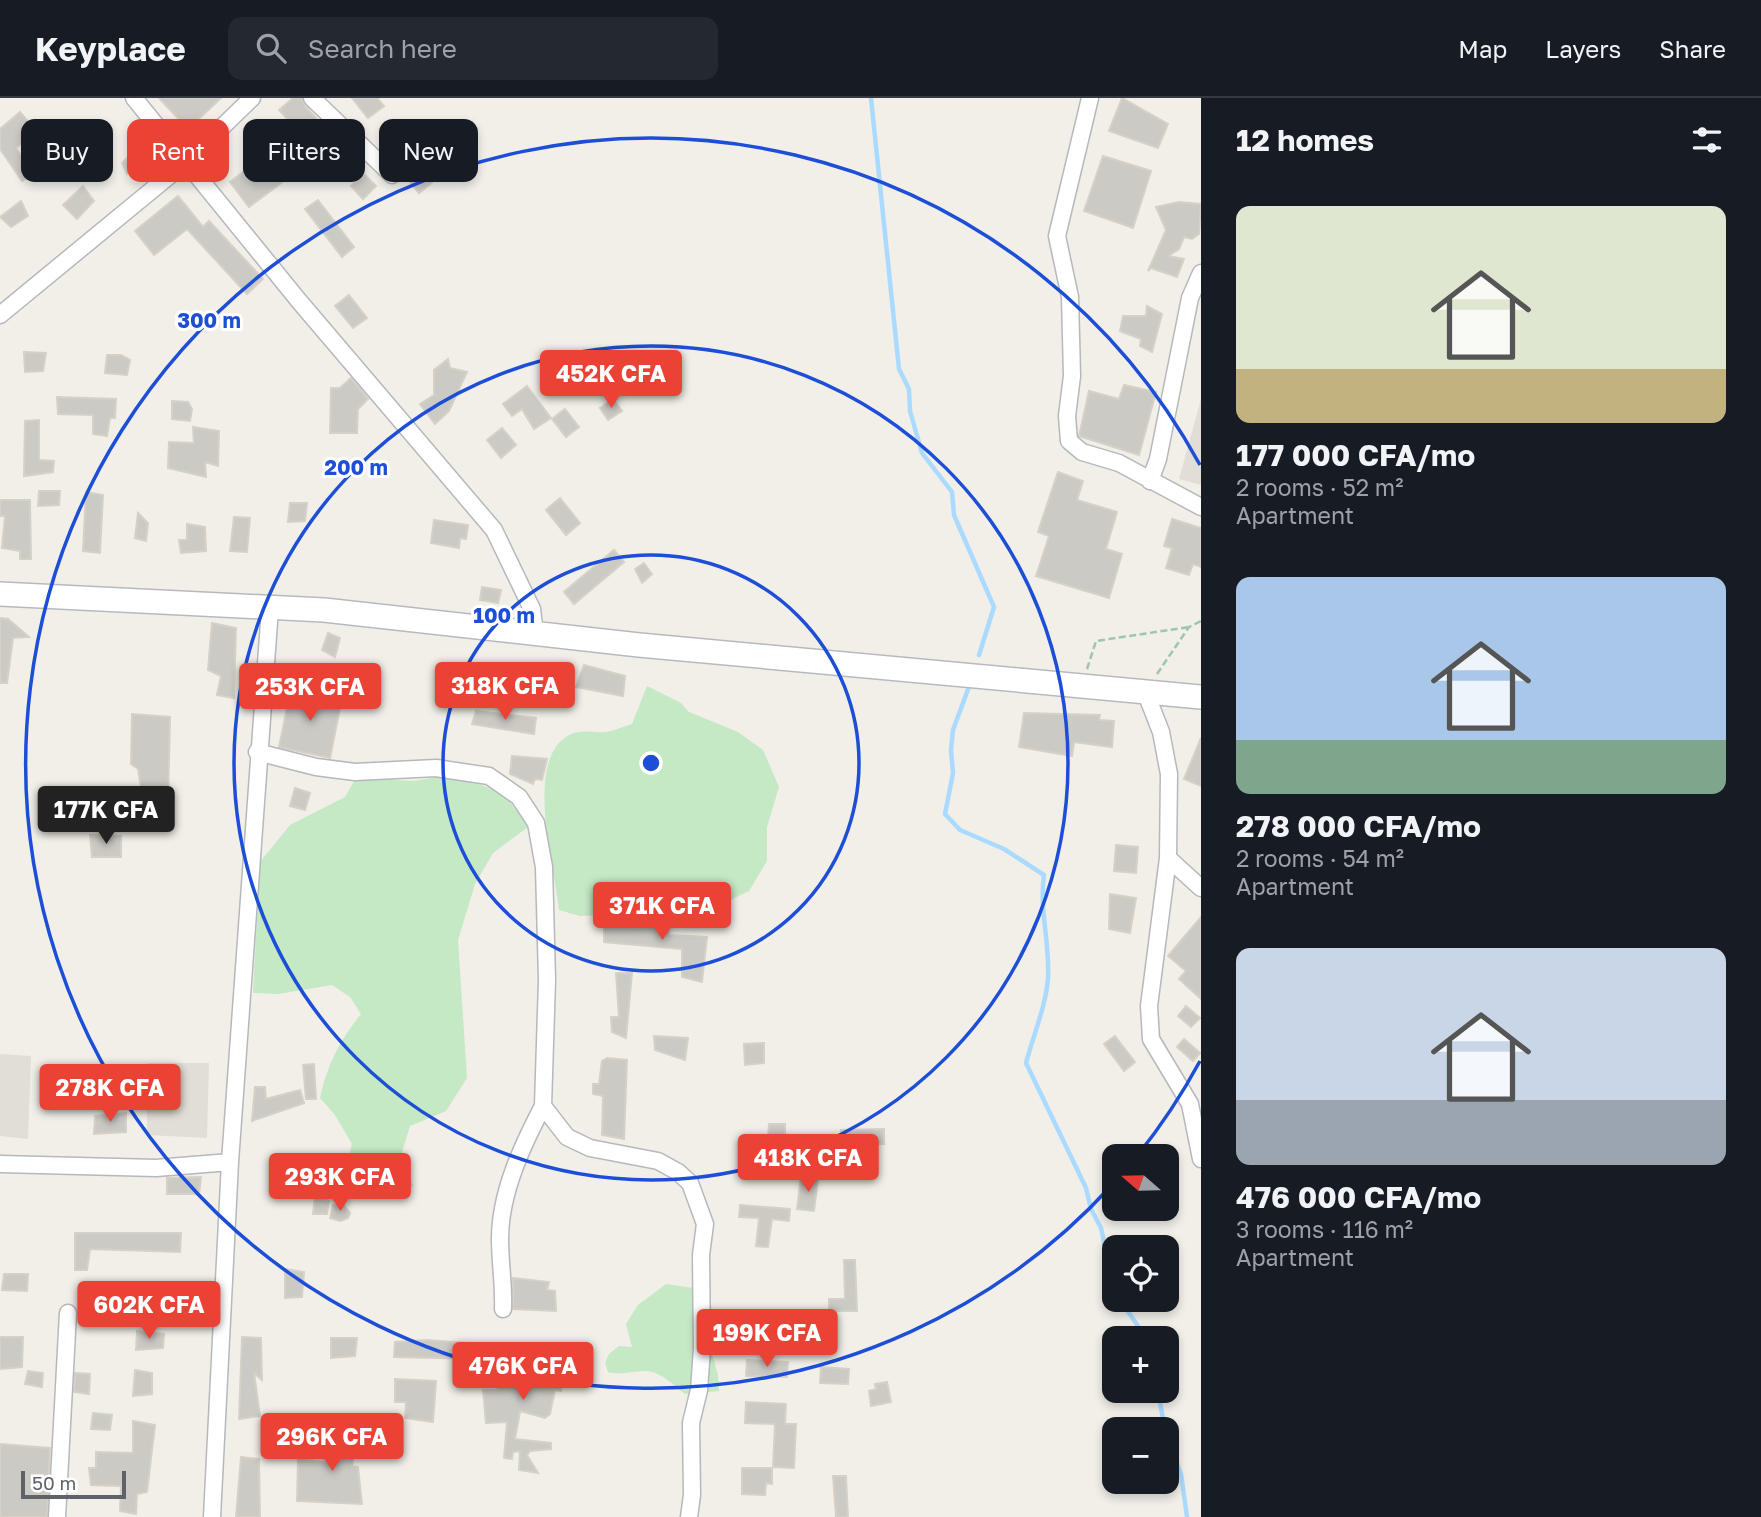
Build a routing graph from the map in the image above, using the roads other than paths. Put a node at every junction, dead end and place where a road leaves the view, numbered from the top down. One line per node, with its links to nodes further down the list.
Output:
1 (134, 98): 5 (street)
2 (252, 98): 6 (street)
3 (312, 98): 7 (street)
4 (1090, 98): 12 (street)
5 (151, 119)
6 (229, 120)
7 (379, 162)
8 (162, 182): 11 (street)
9 (202, 182): 16 (street)
10 (1201, 273): 12 (street)
11 (0, 315)
12 (1150, 481): 13 (street)
13 (1201, 507)
14 (0, 594): 15 (main road)
15 (270, 608): 16 (main road); 19 (street)
16 (535, 634): 17 (main road)
17 (1145, 691): 18 (main road); 20 (street)
18 (1201, 697)
19 (257, 751): 22 (street); 24 (street)
20 (1168, 858): 21 (street); 23 (street)
21 (1201, 888)
22 (544, 1106): 26 (street); 30 (street)
23 (1201, 1159)
24 (230, 1162): 25 (street); 29 (street)
25 (0, 1164)
26 (503, 1309)
27 (68, 1313): 28 (street)
28 (57, 1517)
29 (212, 1517)
30 (689, 1517)

